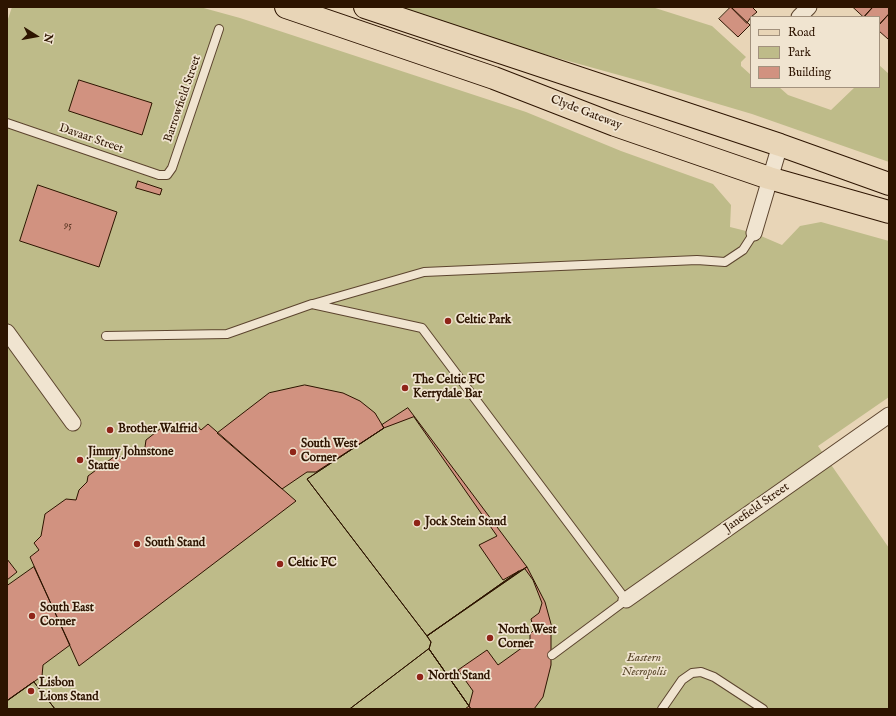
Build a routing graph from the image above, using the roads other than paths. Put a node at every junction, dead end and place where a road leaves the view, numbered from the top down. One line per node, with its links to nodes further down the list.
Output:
1 (286, 7): 7 (main road, Clyde Gateway)
2 (365, 7): 5 (main road)
3 (219, 29): 6 (lane, Barrowfield Street)
4 (7, 123): 6 (lane, Davaar Street)
5 (780, 145): 7 (street); 8 (main road)
6 (167, 175)
7 (769, 178): 9 (main road, Clyde Gateway); 10 (street)
8 (889, 184)
9 (889, 212)
10 (754, 233): 11 (lane)
11 (312, 304): 13 (lane); 16 (lane)
12 (7, 332): 15 (street)
13 (106, 336)
14 (889, 415): 16 (street, Janefield Street)
15 (73, 423)
16 (626, 600): 17 (lane)
17 (552, 655)
18 (662, 709): 19 (lane)
19 (763, 709)

